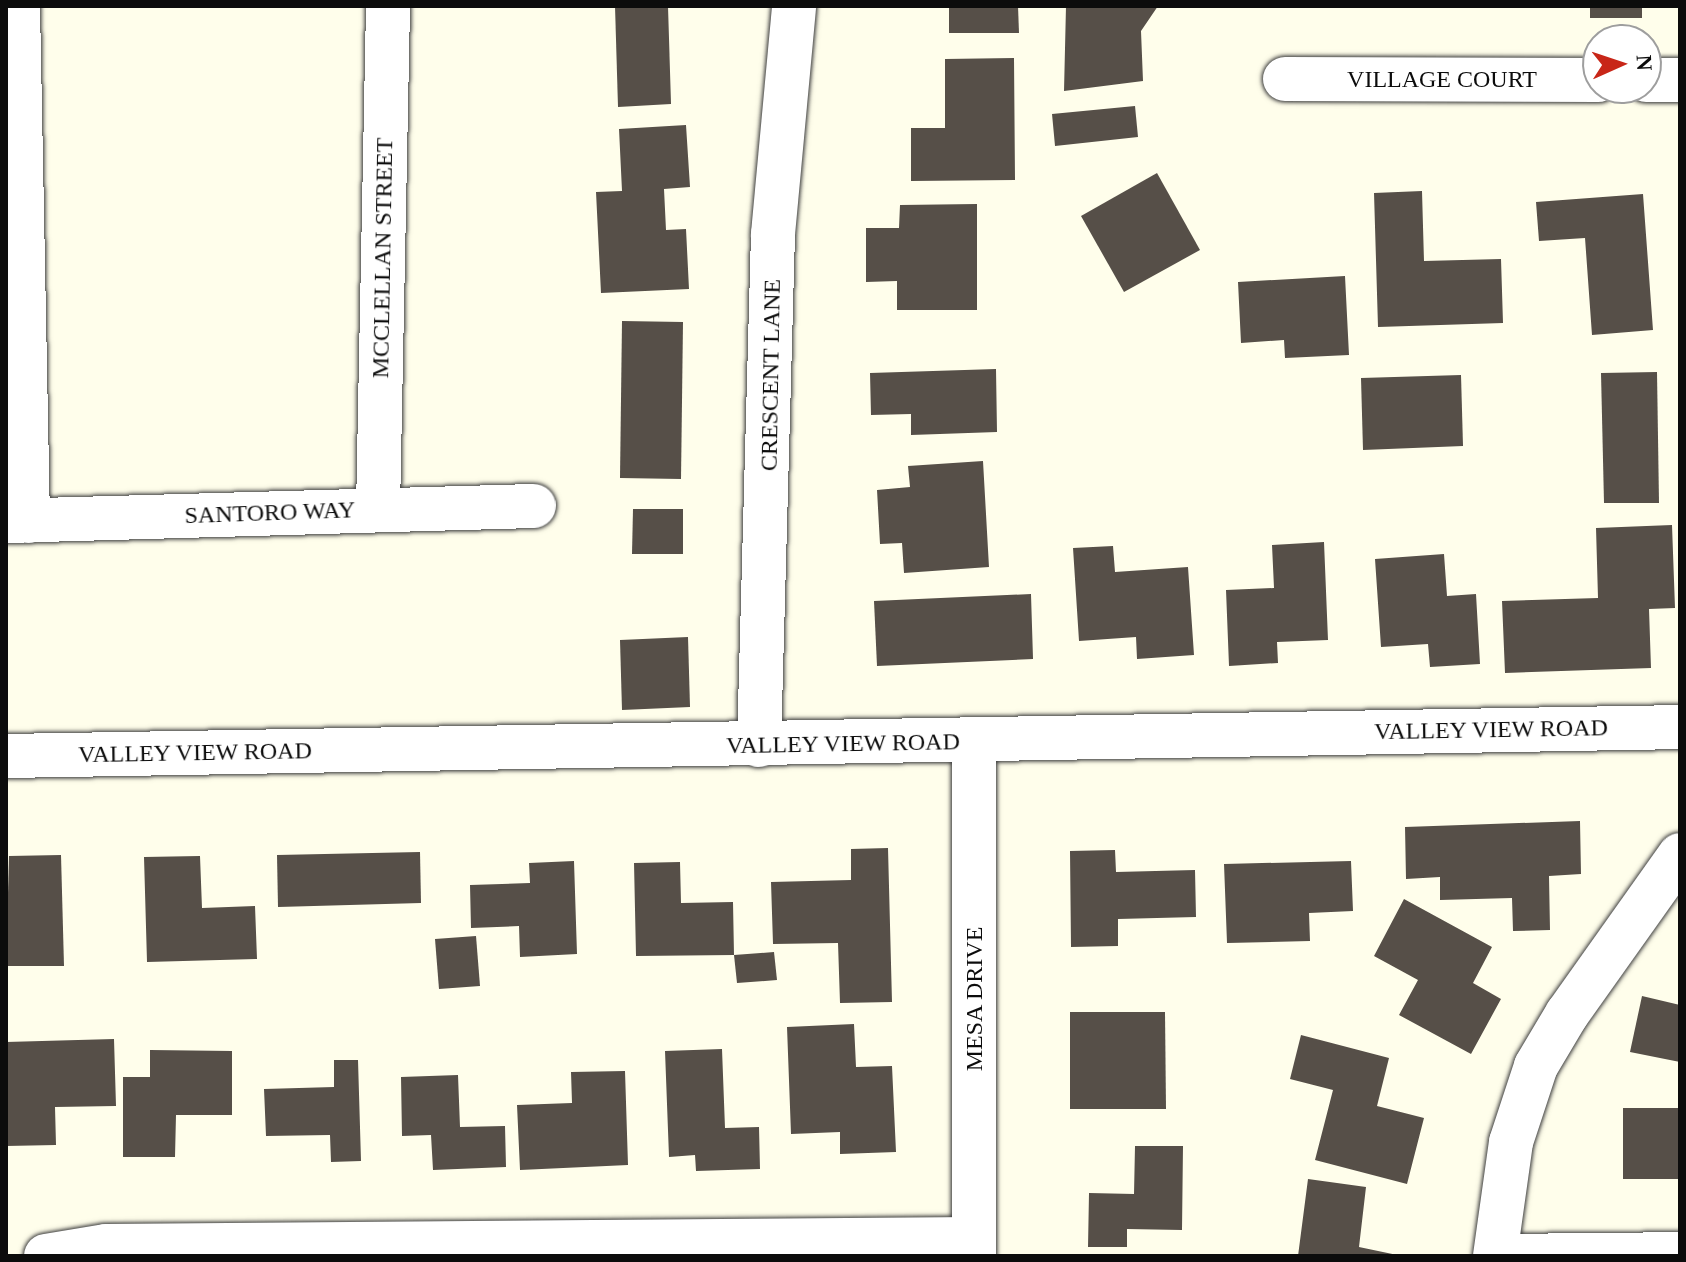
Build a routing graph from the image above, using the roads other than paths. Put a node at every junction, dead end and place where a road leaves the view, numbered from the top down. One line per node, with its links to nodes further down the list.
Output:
1 (18, 6): 8 (street)
2 (388, 6): 7 (street, MCCLELLAN STREET)
3 (794, 6): 11 (street, CRESCENT LANE)
4 (1285, 79): 5 (street, VILLAGE COURT)
5 (1582, 80)
6 (534, 506): 7 (street, SANTORO WAY)
7 (378, 510): 8 (street, SANTORO WAY)
8 (17, 521)
9 (1680, 727): 10 (street, VALLEY VIEW ROAD)
10 (974, 743): 11 (street, VALLEY VIEW ROAD); 14 (street, MESA DRIVE)
11 (759, 745): 12 (street, VALLEY VIEW ROAD)
12 (6, 756)
13 (1680, 855): 18 (street)
14 (974, 1247): 15 (street)
15 (497, 1250): 17 (street)
16 (1680, 1254): 18 (street)
17 (46, 1256)
18 (1498, 1256)

